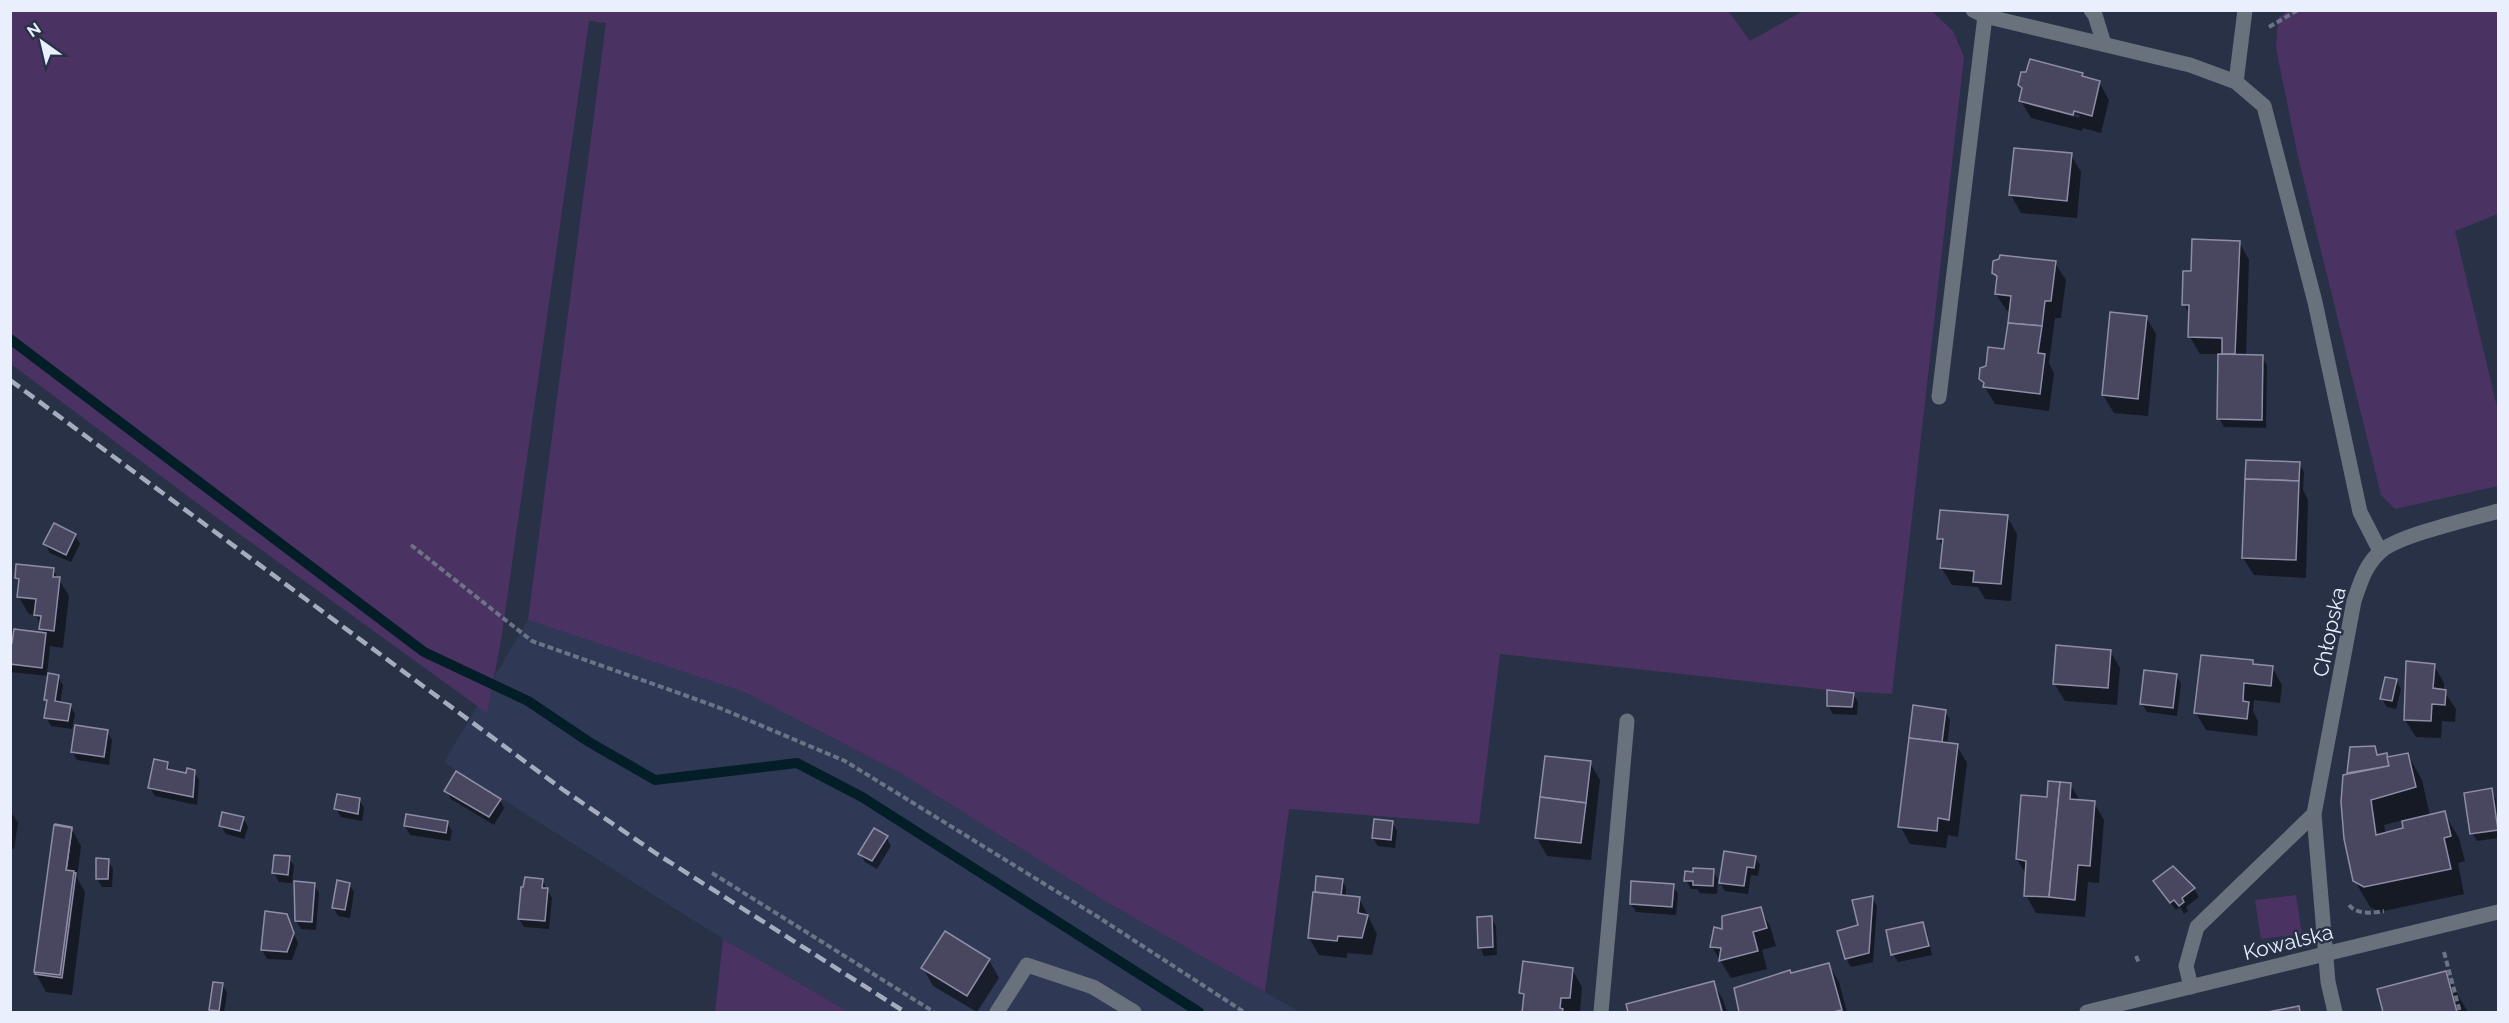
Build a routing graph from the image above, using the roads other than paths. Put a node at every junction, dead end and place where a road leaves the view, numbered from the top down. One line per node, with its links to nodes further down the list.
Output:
1 (2091, 10): 4 (street)
2 (2245, 10): 5 (street)
3 (1979, 13): 4 (street); 6 (street)
4 (2104, 44): 5 (street)
5 (2236, 82): 8 (street)
6 (1938, 397)
7 (2499, 511): 8 (street, Chłopska)
8 (2380, 551): 10 (street, Chłopska)
9 (1627, 721): 16 (street)
10 (2314, 814): 12 (street, Chłopska); 13 (street)
11 (2499, 912): 12 (street, Kowalska)
12 (2326, 955): 13 (street, Kowalska); 18 (street, Chłopska)
13 (2191, 987): 17 (street, Kowalska)
14 (997, 1012): 15 (street)
15 (1134, 1012)
16 (1601, 1012)
17 (2087, 1012)
18 (2335, 1012)

